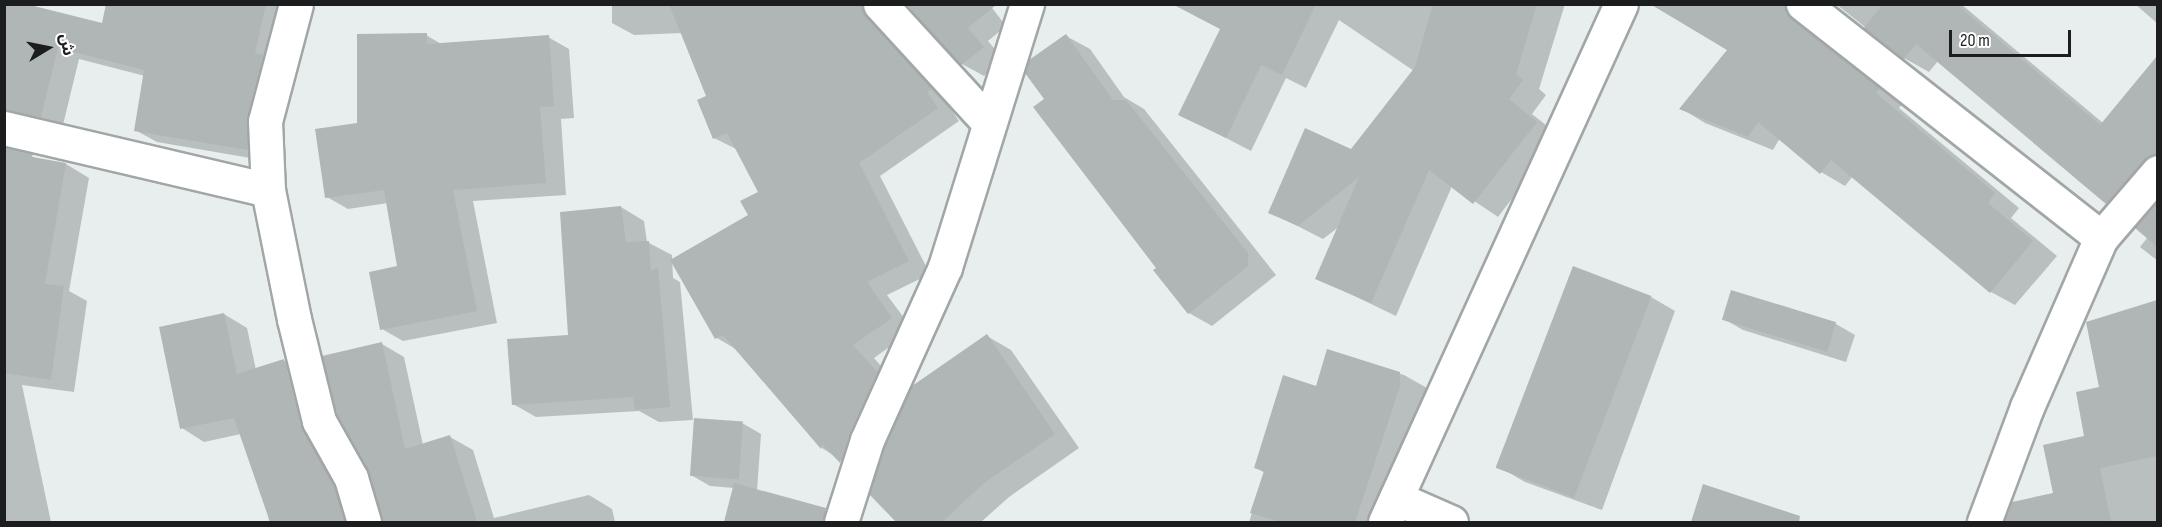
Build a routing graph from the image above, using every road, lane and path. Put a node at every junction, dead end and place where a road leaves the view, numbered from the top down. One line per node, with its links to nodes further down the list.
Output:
1 (296, 4): 9 (street)
2 (880, 4): 6 (street)
3 (1027, 4): 6 (street)
4 (1621, 4): 11 (street)
5 (1803, 4): 10 (street)
6 (989, 123): 13 (street)
7 (4, 128): 9 (street)
8 (2157, 172): 10 (street)
9 (268, 190): 12 (street)
10 (2102, 238): 15 (street)
11 (1391, 510): 14 (street)
12 (364, 522)
13 (841, 522)
14 (1451, 522)
15 (1984, 522)

